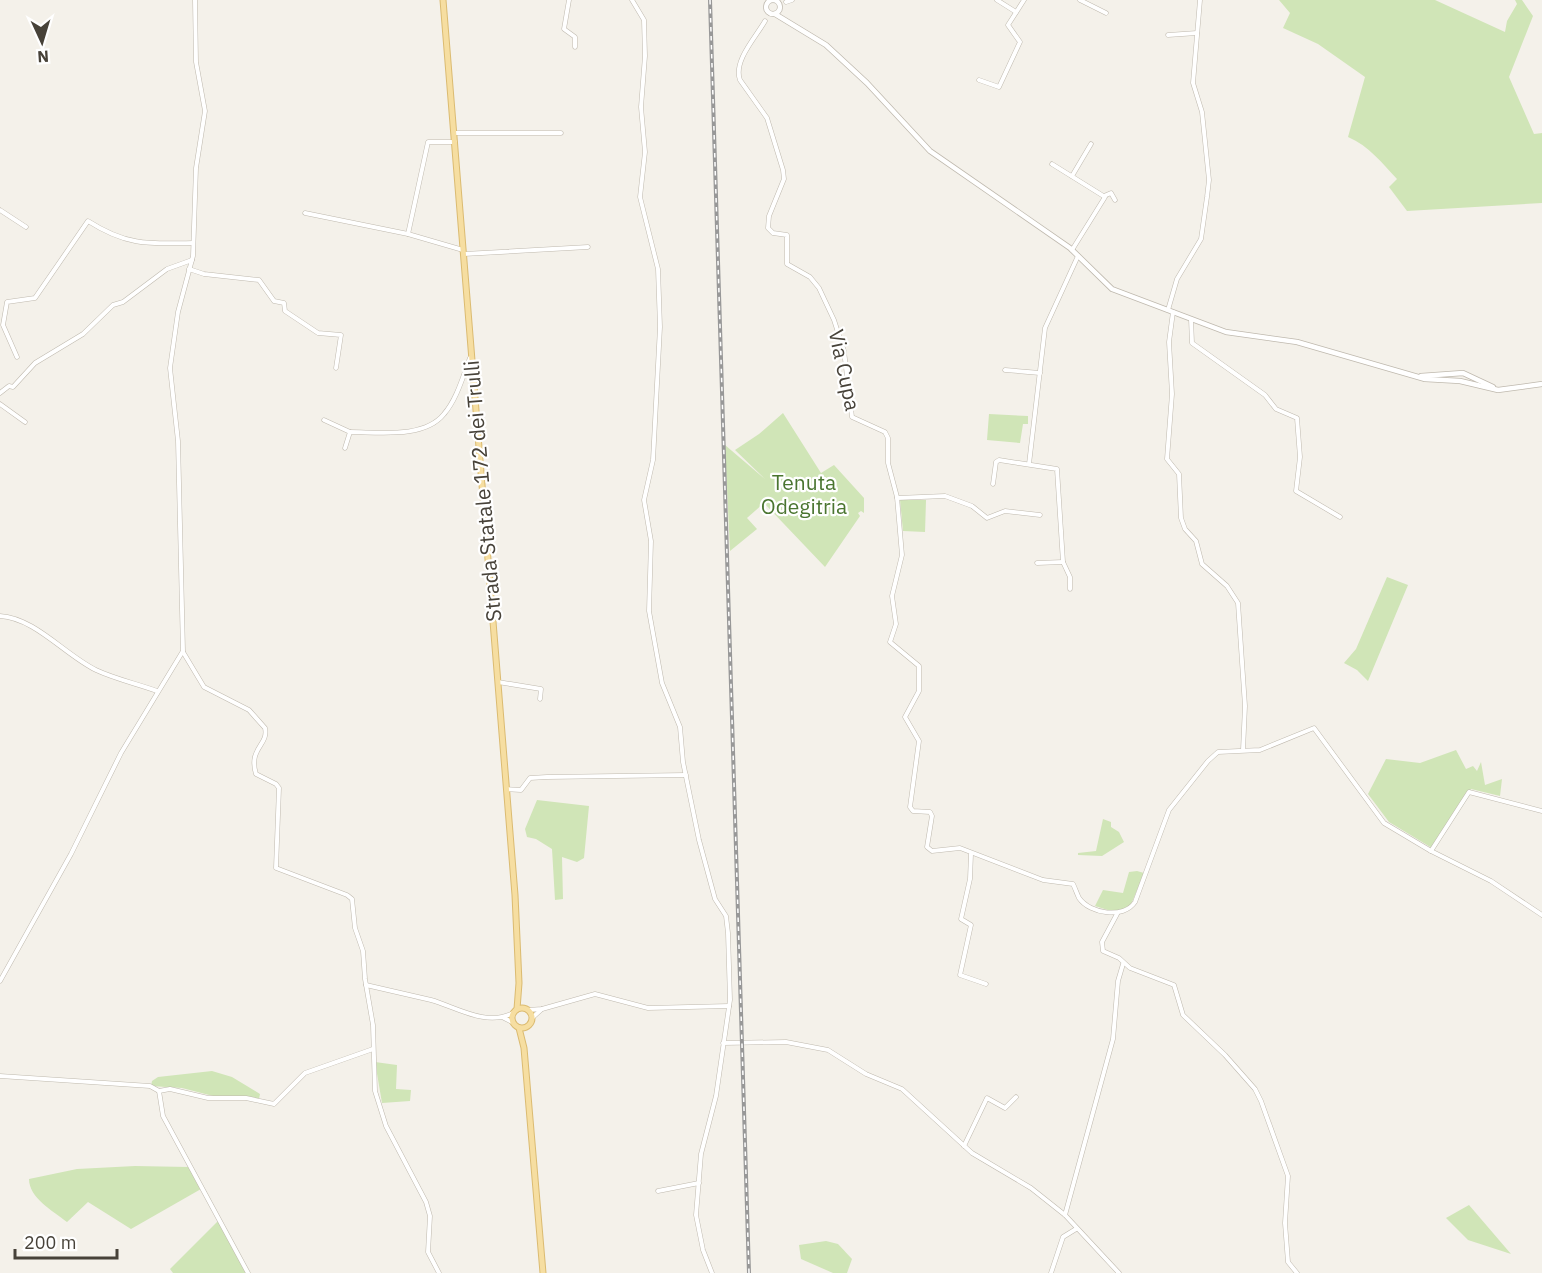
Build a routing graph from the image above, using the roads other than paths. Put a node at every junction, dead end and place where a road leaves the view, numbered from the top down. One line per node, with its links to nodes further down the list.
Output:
1 (195, 0): 33 (street)
2 (443, 0): 21 (main road, Strada Statale 172 dei Trulli)
3 (569, 0): 19 (street)
4 (632, 0): 70 (street)
5 (997, 0): 12 (street)
6 (1024, 0): 12 (street)
7 (1080, 0): 13 (street)
8 (1200, 0): 17 (street)
9 (789, 1): 10 (street)
10 (776, 3): 11 (street); 14 (street); 15 (street)
11 (766, 5): 14 (street); 16 (street)
12 (1016, 12): 20 (street)
13 (1106, 13)
14 (774, 14): 15 (street); 16 (street)
15 (786, 19): 35 (street)
16 (765, 21): 58 (street, Via Cupa)
17 (1197, 33): 18 (street); 40 (street)
18 (1168, 35)
19 (575, 47)
20 (979, 80)
21 (454, 133): 22 (street); 23 (main road, Strada Statale 172 dei Trulli)
22 (561, 133)
23 (455, 142): 32 (street); 36 (main road, Strada Statale 172 dei Trulli)
24 (1091, 144): 26 (street)
25 (1052, 164): 26 (street)
26 (1072, 176): 27 (street)
27 (1104, 196): 28 (street); 35 (street)
28 (1115, 200)
29 (0, 210): 31 (street)
30 (305, 213): 32 (street)
31 (26, 227)
32 (408, 234): 36 (street)
33 (193, 243): 38 (street); 42 (street)
34 (588, 247): 36 (street)
35 (1072, 250): 37 (street)
36 (463, 252): 43 (main road, Strada Statale 172 dei Trulli)
37 (1078, 256): 40 (street); 46 (street)
38 (192, 260): 39 (street); 50 (street)
39 (189, 270): 44 (street); 65 (street)
40 (1170, 311): 41 (street); 69 (street)
41 (1191, 319): 47 (street); 60 (street)
42 (17, 357)
43 (470, 358): 54 (street); 66 (main road, Strada Statale 172 dei Trulli)
44 (336, 368)
45 (1005, 370): 46 (street)
46 (1040, 373): 56 (street)
47 (1413, 376): 49 (street); 49 (street)
48 (1542, 384): 49 (street)
49 (1502, 390)
50 (0, 393)
51 (0, 404): 53 (street)
52 (324, 420): 54 (street)
53 (25, 422)
54 (350, 432): 55 (street)
55 (345, 448)
56 (1029, 464): 57 (street); 61 (street)
57 (993, 484)
58 (897, 498): 59 (street); 74 (street, Via Cupa)
59 (1040, 514)
60 (1341, 517)
61 (1063, 562): 62 (street); 63 (street)
62 (1037, 563)
63 (1070, 589)
64 (0, 616): 67 (street)
65 (183, 651): 67 (street); 81 (street)
66 (498, 682): 68 (street); 71 (main road, Strada Statale 172 dei Trulli)
67 (158, 691): 78 (street)
68 (540, 699)
69 (1243, 750): 73 (street); 75 (street)
70 (686, 775): 71 (street); 82 (street)
71 (506, 789): 79 (main road, Strada Statale 172 dei Trulli)
72 (1542, 811): 73 (street)
73 (1431, 851): 76 (street)
74 (971, 854): 75 (street); 80 (street)
75 (1116, 914): 77 (street)
76 (1542, 915)
77 (1123, 964): 98 (street); 106 (street)
78 (0, 981)
79 (519, 983): 83 (main road, Strada Statale 172 dei Trulli); 85 (main road, Strada Statale 172 dei Trulli)
80 (986, 984)
81 (366, 985): 86 (street); 91 (street)
82 (729, 1006): 84 (street); 90 (street)
83 (527, 1009): 84 (street); 85 (main road); 87 (main road, Strada Statale 172 dei Trulli)
84 (542, 1009): 87 (street)
85 (515, 1011): 86 (street); 88 (main road, Strada Statale 172 dei Trulli)
86 (497, 1016): 88 (street)
87 (532, 1018): 89 (main road)
88 (512, 1022): 89 (main road)
89 (523, 1028): 102 (main road)
90 (723, 1043): 95 (street); 96 (street)
91 (373, 1049): 93 (street); 101 (street)
92 (0, 1076): 93 (street)
93 (159, 1091): 100 (street)
94 (1016, 1097): 95 (street)
95 (964, 1146): 98 (street)
96 (699, 1183): 97 (street); 103 (street)
97 (658, 1191)
98 (1065, 1215): 99 (street)
99 (1076, 1229): 104 (street); 105 (street)
100 (248, 1273)
101 (439, 1273)
102 (543, 1273)
103 (712, 1273)
104 (1051, 1273)
105 (1119, 1273)
106 (1297, 1273)

